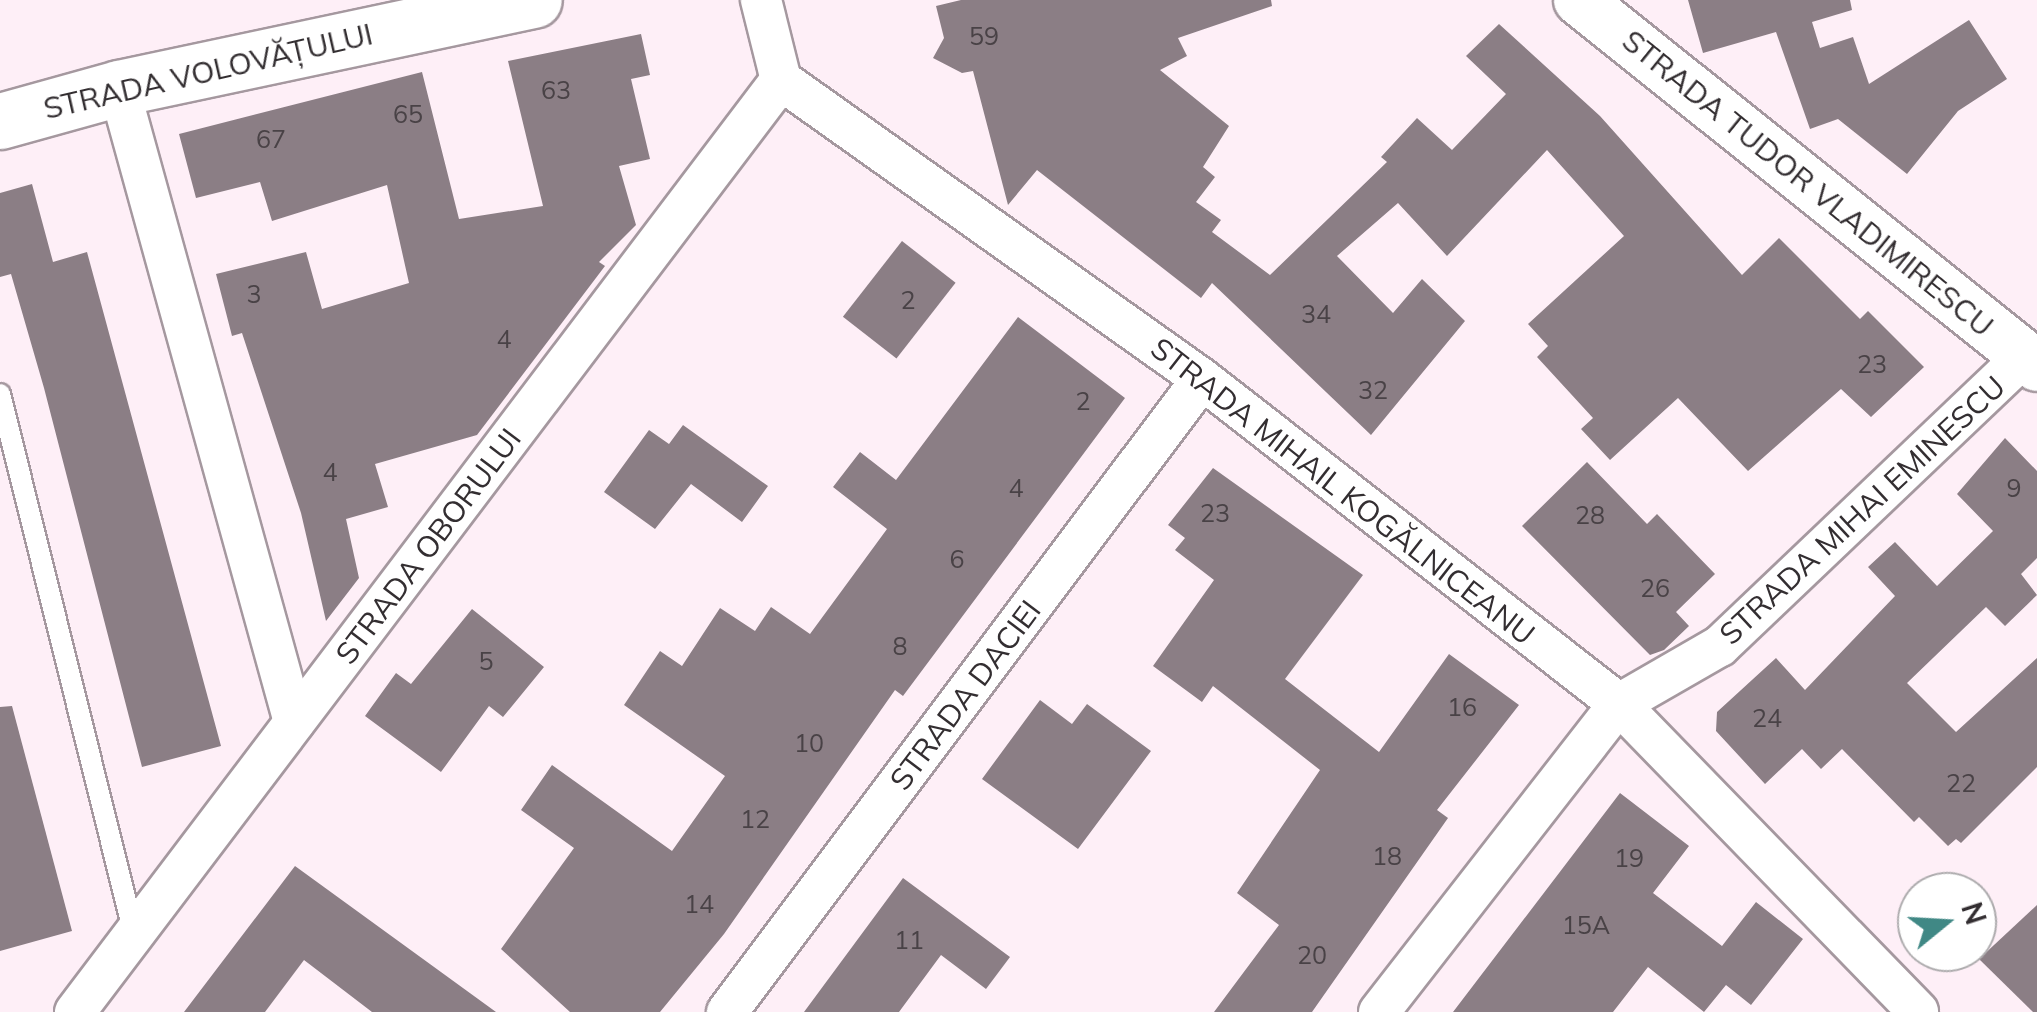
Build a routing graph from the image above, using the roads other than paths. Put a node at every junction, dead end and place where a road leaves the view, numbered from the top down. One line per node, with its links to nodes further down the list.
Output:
1 (534, 0): 5 (main road, STRADA VOLOVĂȚULUI)
2 (762, 0): 4 (street)
3 (1579, 0): 7 (street, STRADA TUDOR VLADIMIRESCU)
4 (781, 80): 8 (street, STRADA MIHAIL KOGĂLNICEANU); 11 (street, STRADA OBORULUI)
5 (119, 88): 6 (main road, STRADA VOLOVĂȚULUI); 11 (street)
6 (0, 121)
7 (2030, 361): 10 (street, STRADA MIHAI EMINESCU)
8 (1202, 379): 10 (street, STRADA MIHAIL KOGĂLNICEANU); 14 (street, STRADA DACIEI)
9 (0, 394): 12 (lane)
10 (1619, 704): 15 (street, STRADA MIHAI EMINESCU); 16 (street, STRADA MIHAIL KOGĂLNICEANU)
11 (294, 722): 12 (street, STRADA OBORULUI)
12 (134, 934): 13 (street, STRADA OBORULUI)
13 (75, 1012)
14 (727, 1012)
15 (1378, 1012)
16 (1918, 1012)

